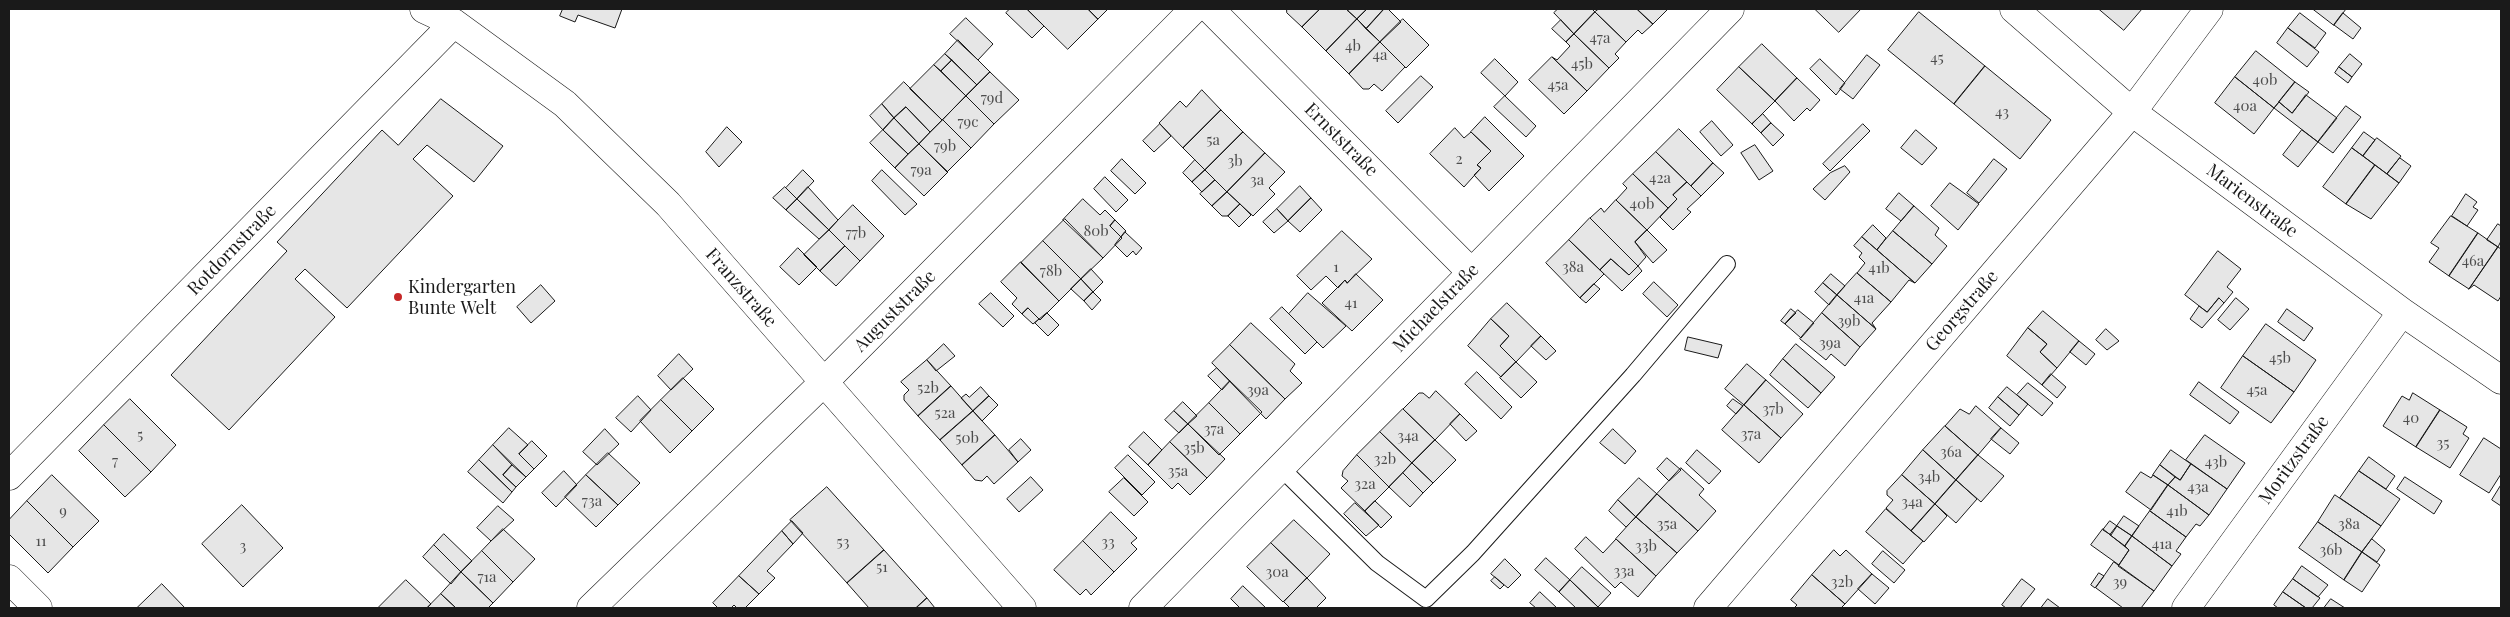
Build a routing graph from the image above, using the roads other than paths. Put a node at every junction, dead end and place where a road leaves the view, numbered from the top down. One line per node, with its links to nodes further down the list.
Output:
1 (424, 9): 7 (street, Franzstraße)
2 (1194, 9): 13 (street, Auguststraße)
3 (1210, 9): 10 (street, Ernststraße)
4 (1730, 9): 10 (street, Michaelstraße)
5 (2014, 9): 8 (street, Marienstraße)
6 (2209, 9): 8 (street, Georgstraße)
7 (454, 23): 13 (street, Franzstraße); 15 (street, Rotdornstraße)
8 (2132, 112): 11 (street, Marienstraße); 22 (street, Georgstraße)
9 (1727, 264): 17 (lane)
10 (1471, 272): 14 (street, Michaelstraße)
11 (2402, 312): 12 (street, Marienstraße); 23 (street, Moritzstraße)
12 (2501, 380)
13 (823, 383): 19 (street, Auguststraße); 20 (street, Franzstraße)
14 (1281, 468): 17 (lane); 21 (street, Michaelstraße)
15 (9, 476)
16 (9, 578): 18 (street)
17 (1422, 604)
18 (38, 608)
19 (591, 608)
20 (1022, 608)
21 (1143, 608)
22 (1708, 608)
23 (2186, 608)

